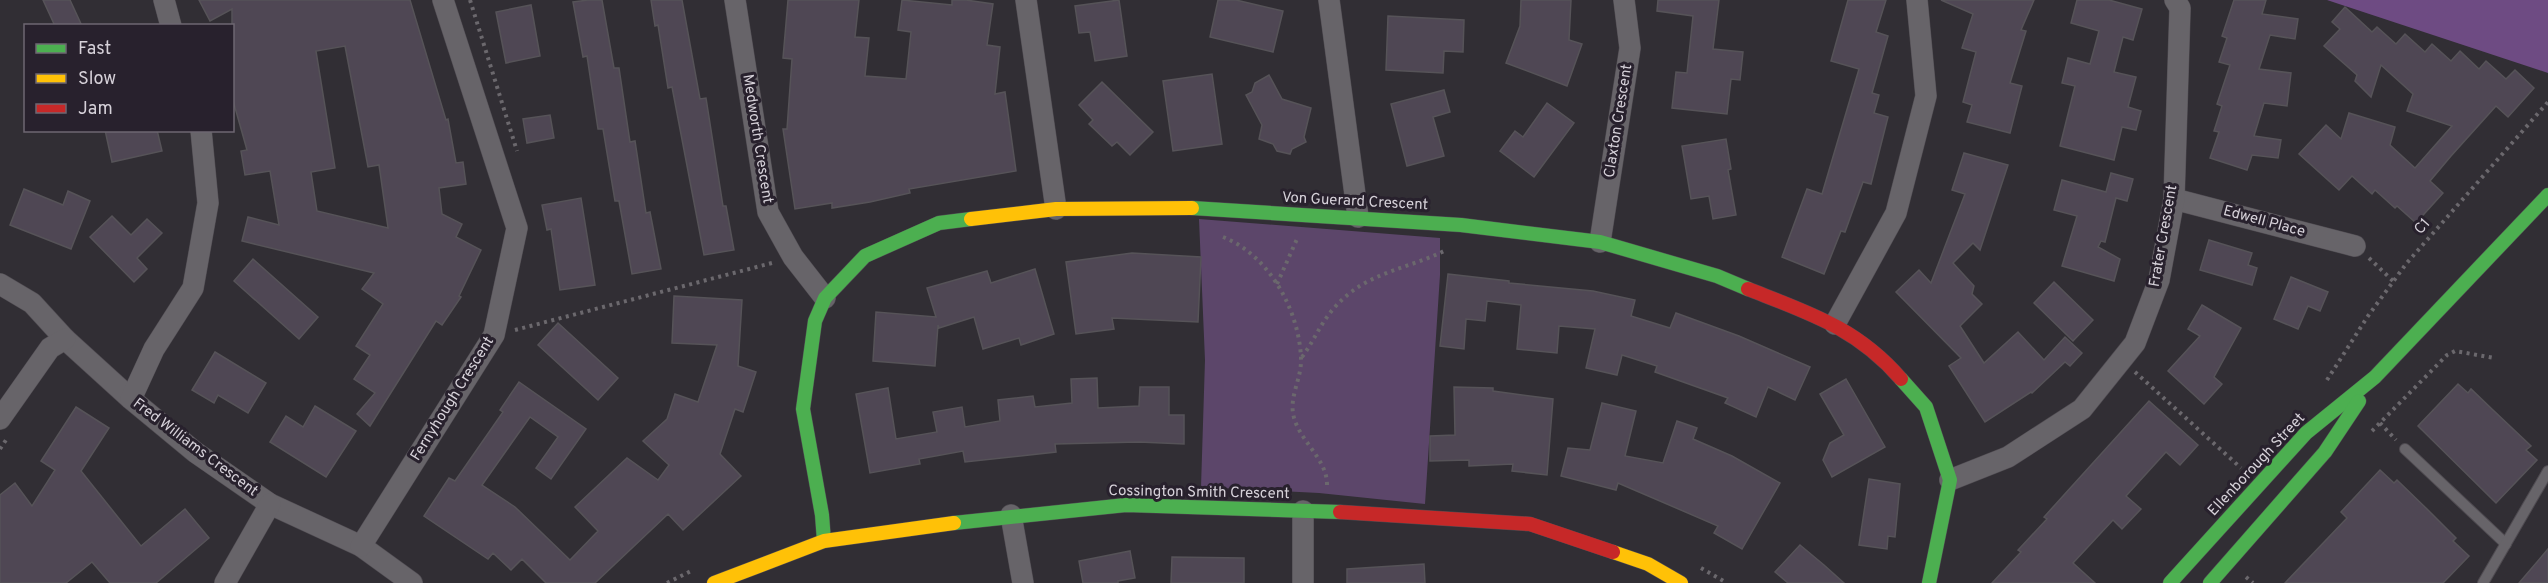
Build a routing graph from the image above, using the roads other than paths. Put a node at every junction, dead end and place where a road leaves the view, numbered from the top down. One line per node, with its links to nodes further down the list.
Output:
1 (164, 0): 9 (street)
2 (443, 0): 32 (street, Fernyhough Crescent)
3 (735, 0): 18 (street, Medworth Crescent)
4 (1026, 0): 13 (street)
5 (1329, 0): 14 (street)
6 (1624, 0): 15 (street, Claxton Crescent)
7 (1917, 0): 19 (street)
8 (2175, 0): 12 (street, Frater Crescent)
9 (170, 24)
10 (201, 132): 22 (street)
11 (2548, 195): 21 (street, Ellenborough Street)
12 (2174, 199): 16 (street, Edwell Place); 26 (street, Frater Crescent)
13 (1056, 209): 14 (street, Von Guerard Crescent); 18 (street, Von Guerard Crescent)
14 (1359, 217): 15 (street, Von Guerard Crescent)
15 (1600, 242): 19 (street, Von Guerard Crescent)
16 (2355, 246)
17 (0, 284): 20 (street, Fred Williams Crescent)
18 (825, 298): 30 (street, Von Guerard Crescent)
19 (1835, 324): 26 (street, Von Guerard Crescent)
20 (65, 339): 22 (street, Fred Williams Crescent); 23 (street)
21 (2375, 376): 40 (street, Ellenborough Street); 41 (street, Ellenborough Street)
22 (130, 399): 27 (street, Fred Williams Crescent)
23 (0, 419)
24 (2404, 449): 31 (lane)
25 (2548, 471): 31 (lane)
26 (1950, 480): 39 (street, Von Guerard Crescent)
27 (270, 504): 32 (street, Fred Williams Crescent); 33 (street)
28 (1304, 512): 29 (street, Cossington Smith Crescent); 37 (street); 38 (street, Cossington Smith Crescent)
29 (1011, 515): 30 (street, Cossington Smith Crescent); 36 (street)
30 (824, 541): 35 (street, Cossington Smith Crescent)
31 (2506, 544): 42 (lane)
32 (361, 546): 34 (street, Fred Williams Crescent)
33 (225, 583)
34 (412, 583)
35 (714, 583)
36 (1023, 583)
37 (1304, 583)
38 (1681, 583)
39 (1929, 583)
40 (2169, 583)
41 (2210, 583)
42 (2483, 583)

